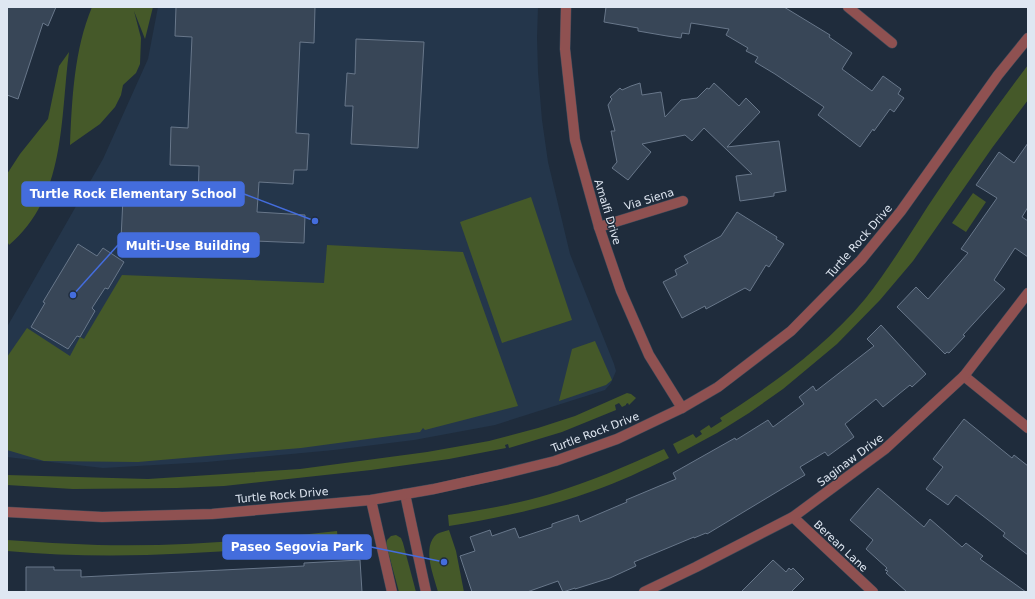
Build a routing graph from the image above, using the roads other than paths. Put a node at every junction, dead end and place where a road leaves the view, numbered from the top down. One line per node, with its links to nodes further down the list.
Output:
1 (566, 7): 6 (street, Amalfi Drive)
2 (848, 7): 4 (street)
3 (1028, 38): 9 (street, Turtle Rock Drive)
4 (892, 43)
5 (683, 201): 6 (street, Via Siena)
6 (599, 227): 9 (street, Amalfi Drive)
7 (1028, 293): 8 (street, Saginaw Drive)
8 (964, 376): 10 (street); 14 (street, Saginaw Drive)
9 (682, 408): 11 (street, Turtle Rock Drive)
10 (1028, 428)
11 (405, 494): 12 (street, Turtle Rock Drive); 16 (street)
12 (371, 500): 13 (street, Turtle Rock Drive); 15 (street)
13 (7, 512)
14 (793, 517): 17 (street, Saginaw Drive); 18 (street, Berean Lane)
15 (392, 592)
16 (426, 592)
17 (644, 592)
18 (873, 592)

